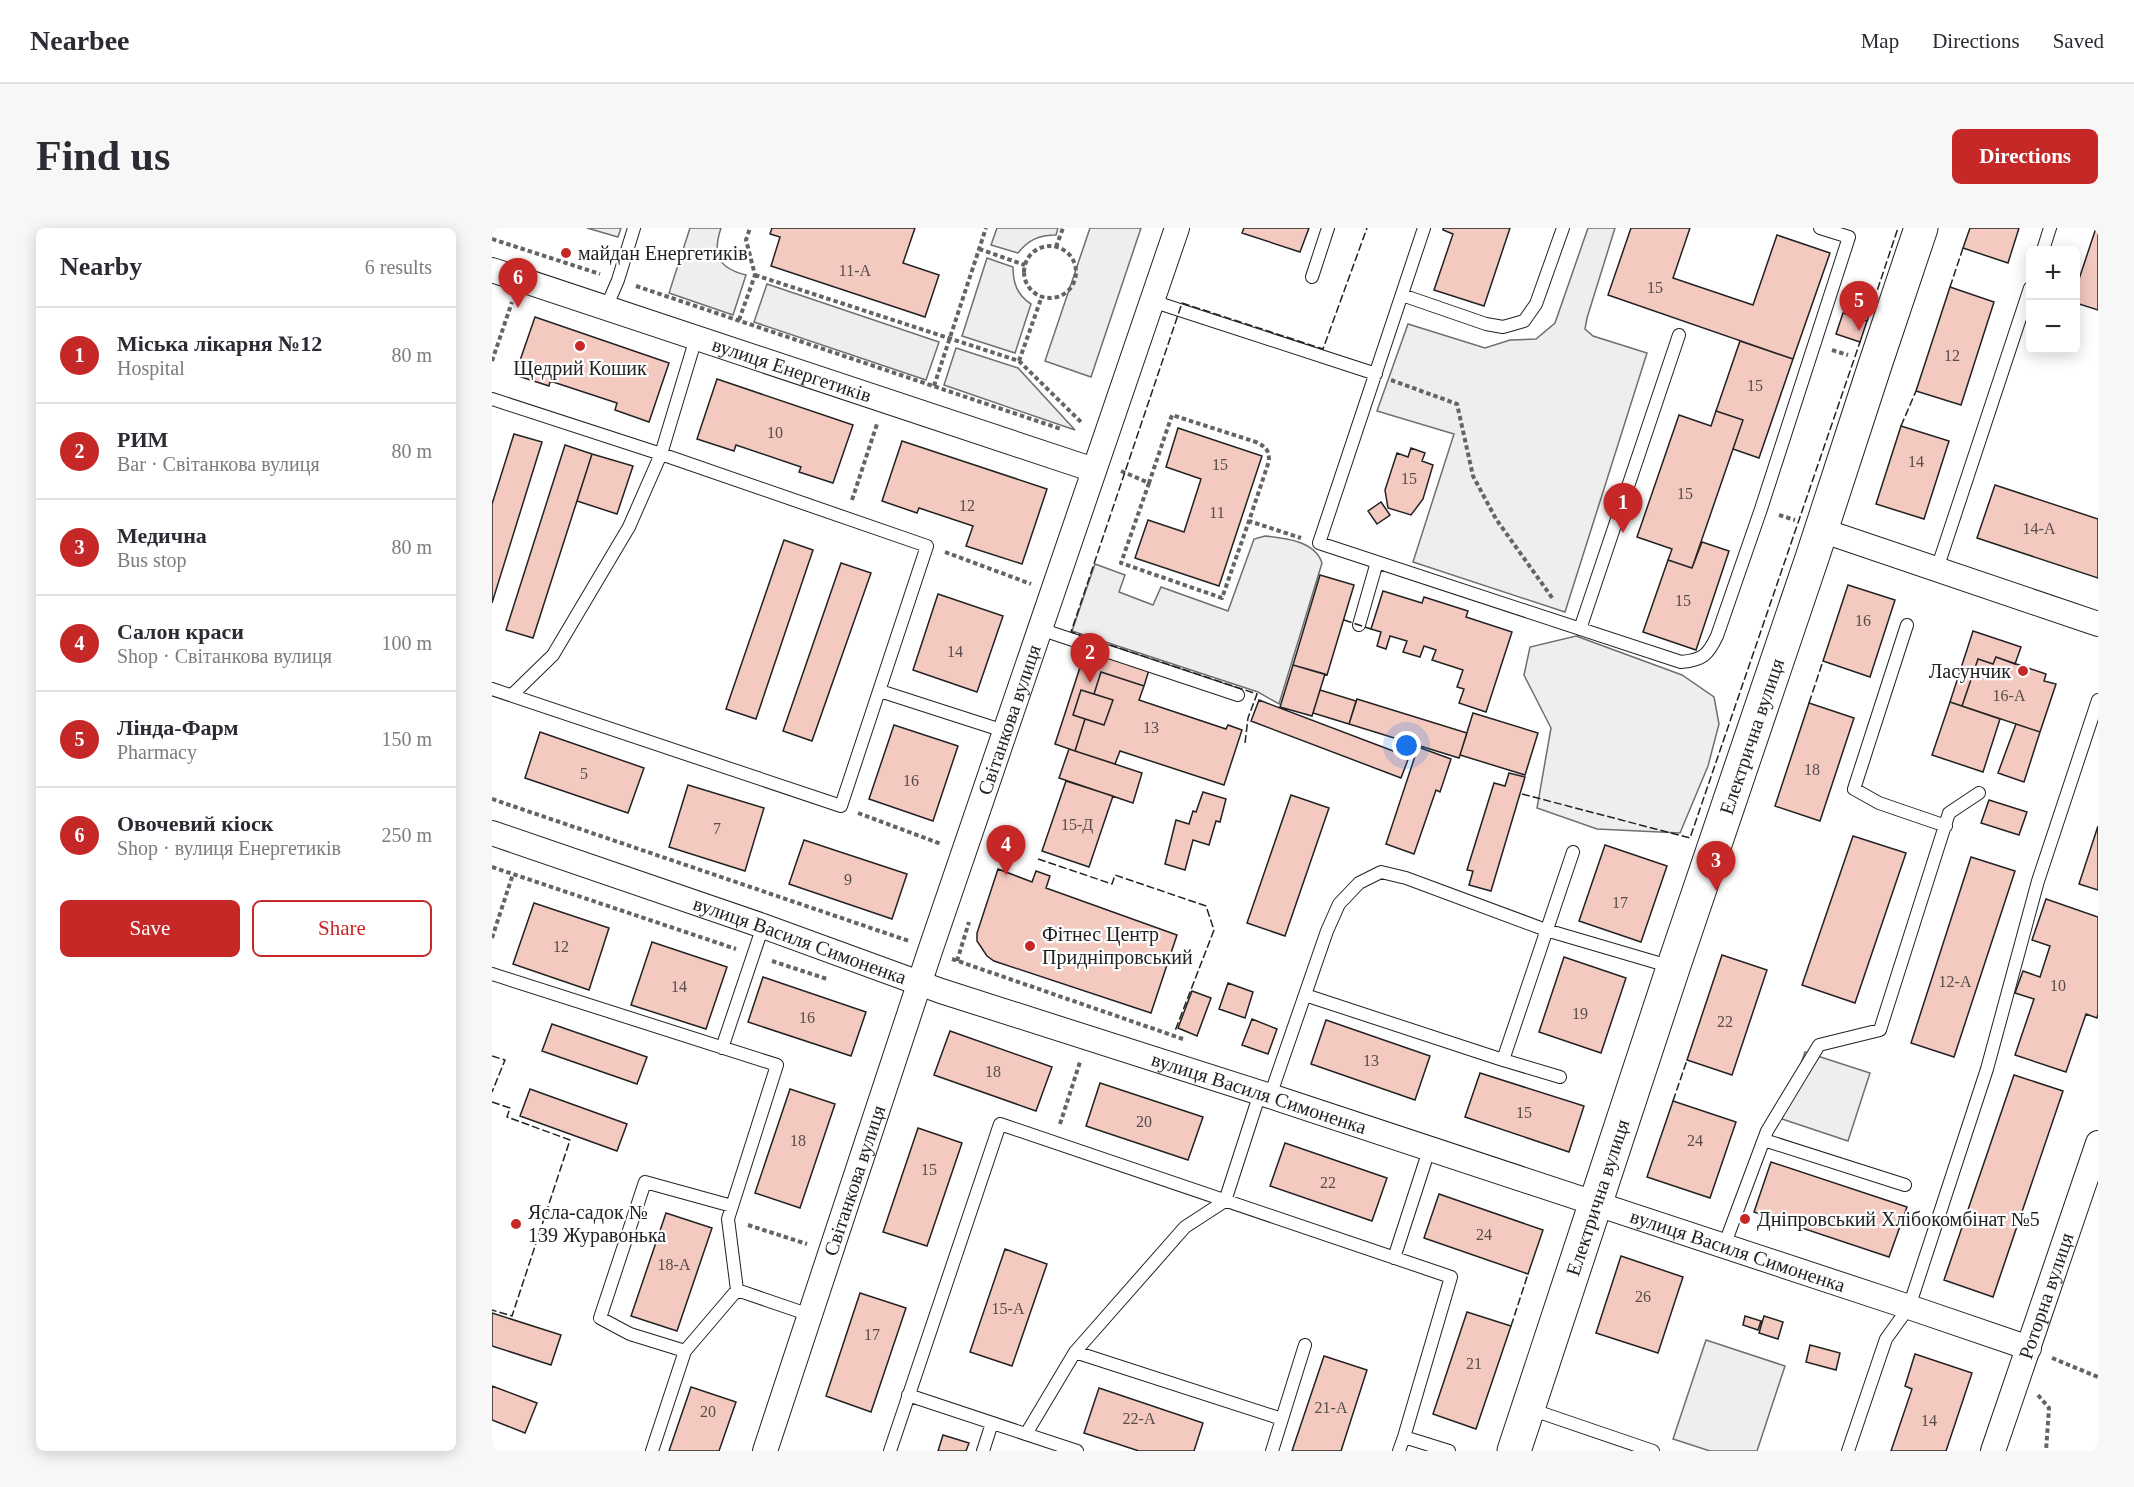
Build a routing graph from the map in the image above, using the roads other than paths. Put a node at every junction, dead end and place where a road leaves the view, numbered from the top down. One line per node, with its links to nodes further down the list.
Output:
1 (634, 228): 16 (lane)
2 (1177, 228): 15 (street, Світанкова вулиця)
3 (1328, 228): 12 (lane)
4 (1424, 228): 13 (lane)
5 (1563, 228): 13 (lane)
6 (1820, 228): 9 (lane)
7 (1921, 228): 23 (street, Електрична вулиця)
8 (2050, 228): 10 (lane)
9 (1851, 233): 29 (lane)
10 (2044, 246)
11 (492, 270): 16 (street, вулиця Енергетиків)
12 (1312, 277)
13 (1402, 295): 19 (lane)
14 (2027, 300): 25 (lane)
15 (1152, 301): 19 (lane); 22 (street, Світанкова вулиця)
16 (606, 308): 18 (street, вулиця Енергетиків)
17 (1679, 335): 29 (lane)
18 (696, 338): 21 (lane); 22 (street, вулиця Енергетиків)
19 (1376, 374): 24 (lane)
20 (492, 399): 21 (lane)
21 (661, 454): 32 (lane); 33 (lane)
22 (1094, 470): 30 (street, Світанкова вулиця)
23 (1821, 530): 25 (street); 43 (street, Електрична вулиця)
24 (1377, 562): 27 (lane); 29 (lane)
25 (1937, 569): 26 (street)
26 (2098, 624)
27 (1359, 625)
28 (1907, 625): 38 (lane)
29 (1576, 627)
30 (1040, 629): 34 (lane); 36 (street, Світанкова вулиця)
31 (492, 689): 33 (lane)
32 (880, 691): 33 (lane); 36 (lane)
33 (512, 695)
34 (1238, 695)
35 (2098, 700): 61 (lane)
36 (1004, 731): 45 (street, Світанкова вулиця)
37 (1979, 793): 38 (lane)
38 (1946, 826): 51 (lane)
39 (492, 833): 41 (street, вулиця Василя Симоненка)
40 (1573, 852): 42 (lane)
41 (763, 926): 45 (street, вулиця Василя Симоненка); 47 (lane)
42 (1546, 930): 43 (lane); 46 (lane); 48 (lane)
43 (1673, 968): 56 (street, Електрична вулиця)
44 (492, 974): 47 (lane)
45 (919, 983): 50 (street, вулиця Василя Симоненка); 62 (street, Світанкова вулиця)
46 (1305, 995): 48 (lane); 50 (lane)
47 (722, 1048): 57 (lane)
48 (1503, 1060): 49 (lane)
49 (1560, 1077)
50 (1265, 1095): 53 (street, вулиця Василя Симоненка); 55 (lane)
51 (1764, 1140): 54 (lane); 58 (lane)
52 (2098, 1143): 64 (street, Роторна вулиця)
53 (1429, 1150): 56 (street, вулиця Василя Симоненка); 59 (lane)
54 (1905, 1185)
55 (1225, 1201): 59 (lane); 66 (lane); 67 (lane)
56 (1595, 1204): 58 (street, вулиця Василя Симоненка); 68 (street, Електрична вулиця)
57 (732, 1206): 60 (lane); 65 (lane)
58 (1724, 1246): 61 (street, вулиця Василя Симоненка)
59 (1394, 1258): 72 (lane)
60 (737, 1290): 62 (lane); 65 (lane)
61 (1909, 1307): 64 (street, вулиця Василя Симоненка); 83 (lane)
62 (810, 1315): 74 (street, Світанкова вулиця)
63 (1305, 1345): 69 (lane)
64 (2029, 1348): 84 (street, Роторна вулиця)
65 (685, 1351): 73 (lane)
66 (1075, 1352): 69 (lane); 71 (lane)
67 (908, 1395): 70 (lane); 75 (lane)
68 (1529, 1409): 81 (street, Електрична вулиця); 82 (lane)
69 (1282, 1419): 78 (lane)
70 (992, 1423): 71 (lane); 76 (lane)
71 (1026, 1434): 77 (lane)
72 (1404, 1437): 79 (lane); 80 (lane)
73 (652, 1451)
74 (765, 1451)
75 (890, 1451)
76 (983, 1451)
77 (1077, 1451)
78 (1272, 1451)
79 (1399, 1451)
80 (1449, 1451)
81 (1514, 1451)
82 (1653, 1451)
83 (1848, 1451)
84 (1993, 1451)

